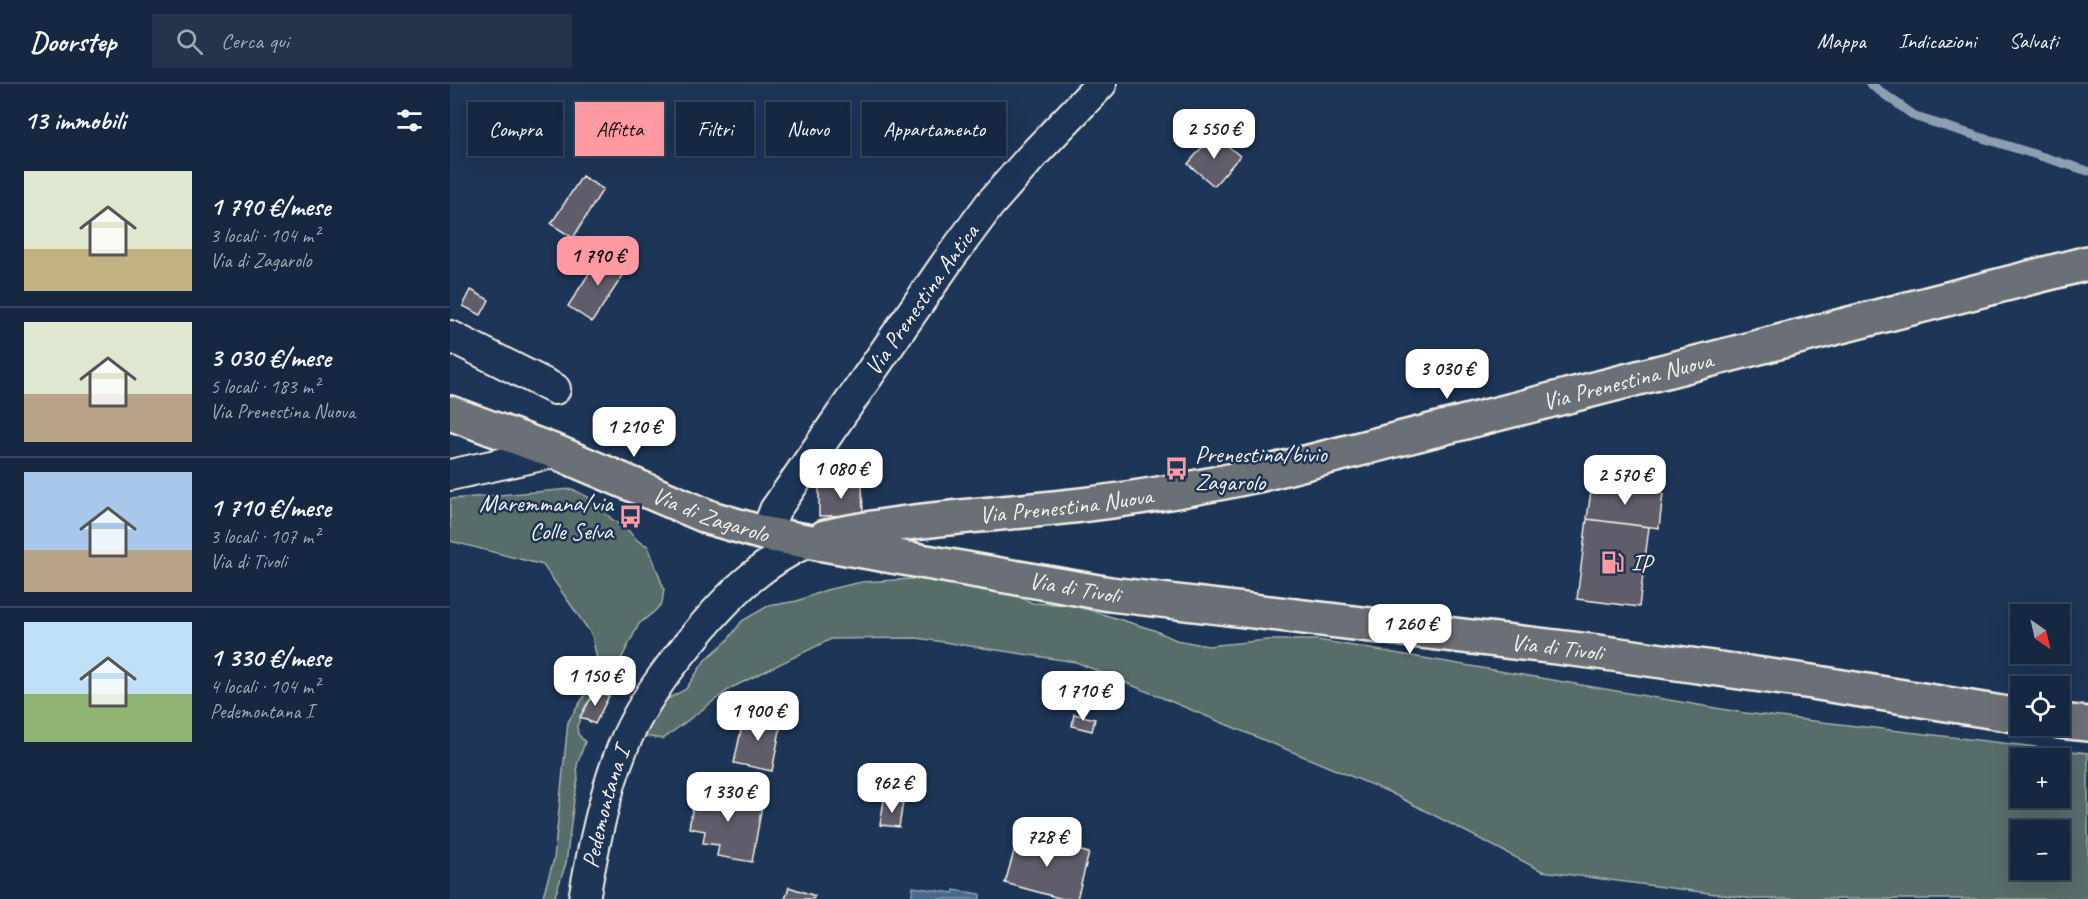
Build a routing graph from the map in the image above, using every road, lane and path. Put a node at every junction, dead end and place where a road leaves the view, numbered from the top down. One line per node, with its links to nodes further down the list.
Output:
1 (1101, 84): 8 (street, Via Prenestina Antica)
2 (2088, 263): 9 (main road, Via Prenestina Nuova)
3 (450, 336): 4 (street)
4 (555, 389)
5 (450, 413): 6 (main road, Via di Zagarolo)
6 (556, 452): 7 (street); 8 (main road, Via di Zagarolo)
7 (450, 475)
8 (766, 534): 9 (main road, Via di Zagarolo)
9 (809, 541): 10 (main road, Via di Tivoli); 13 (street, Pedemontana I)
10 (2010, 714)
11 (2070, 722): 12 (main road)
12 (2088, 724)
13 (584, 899)

